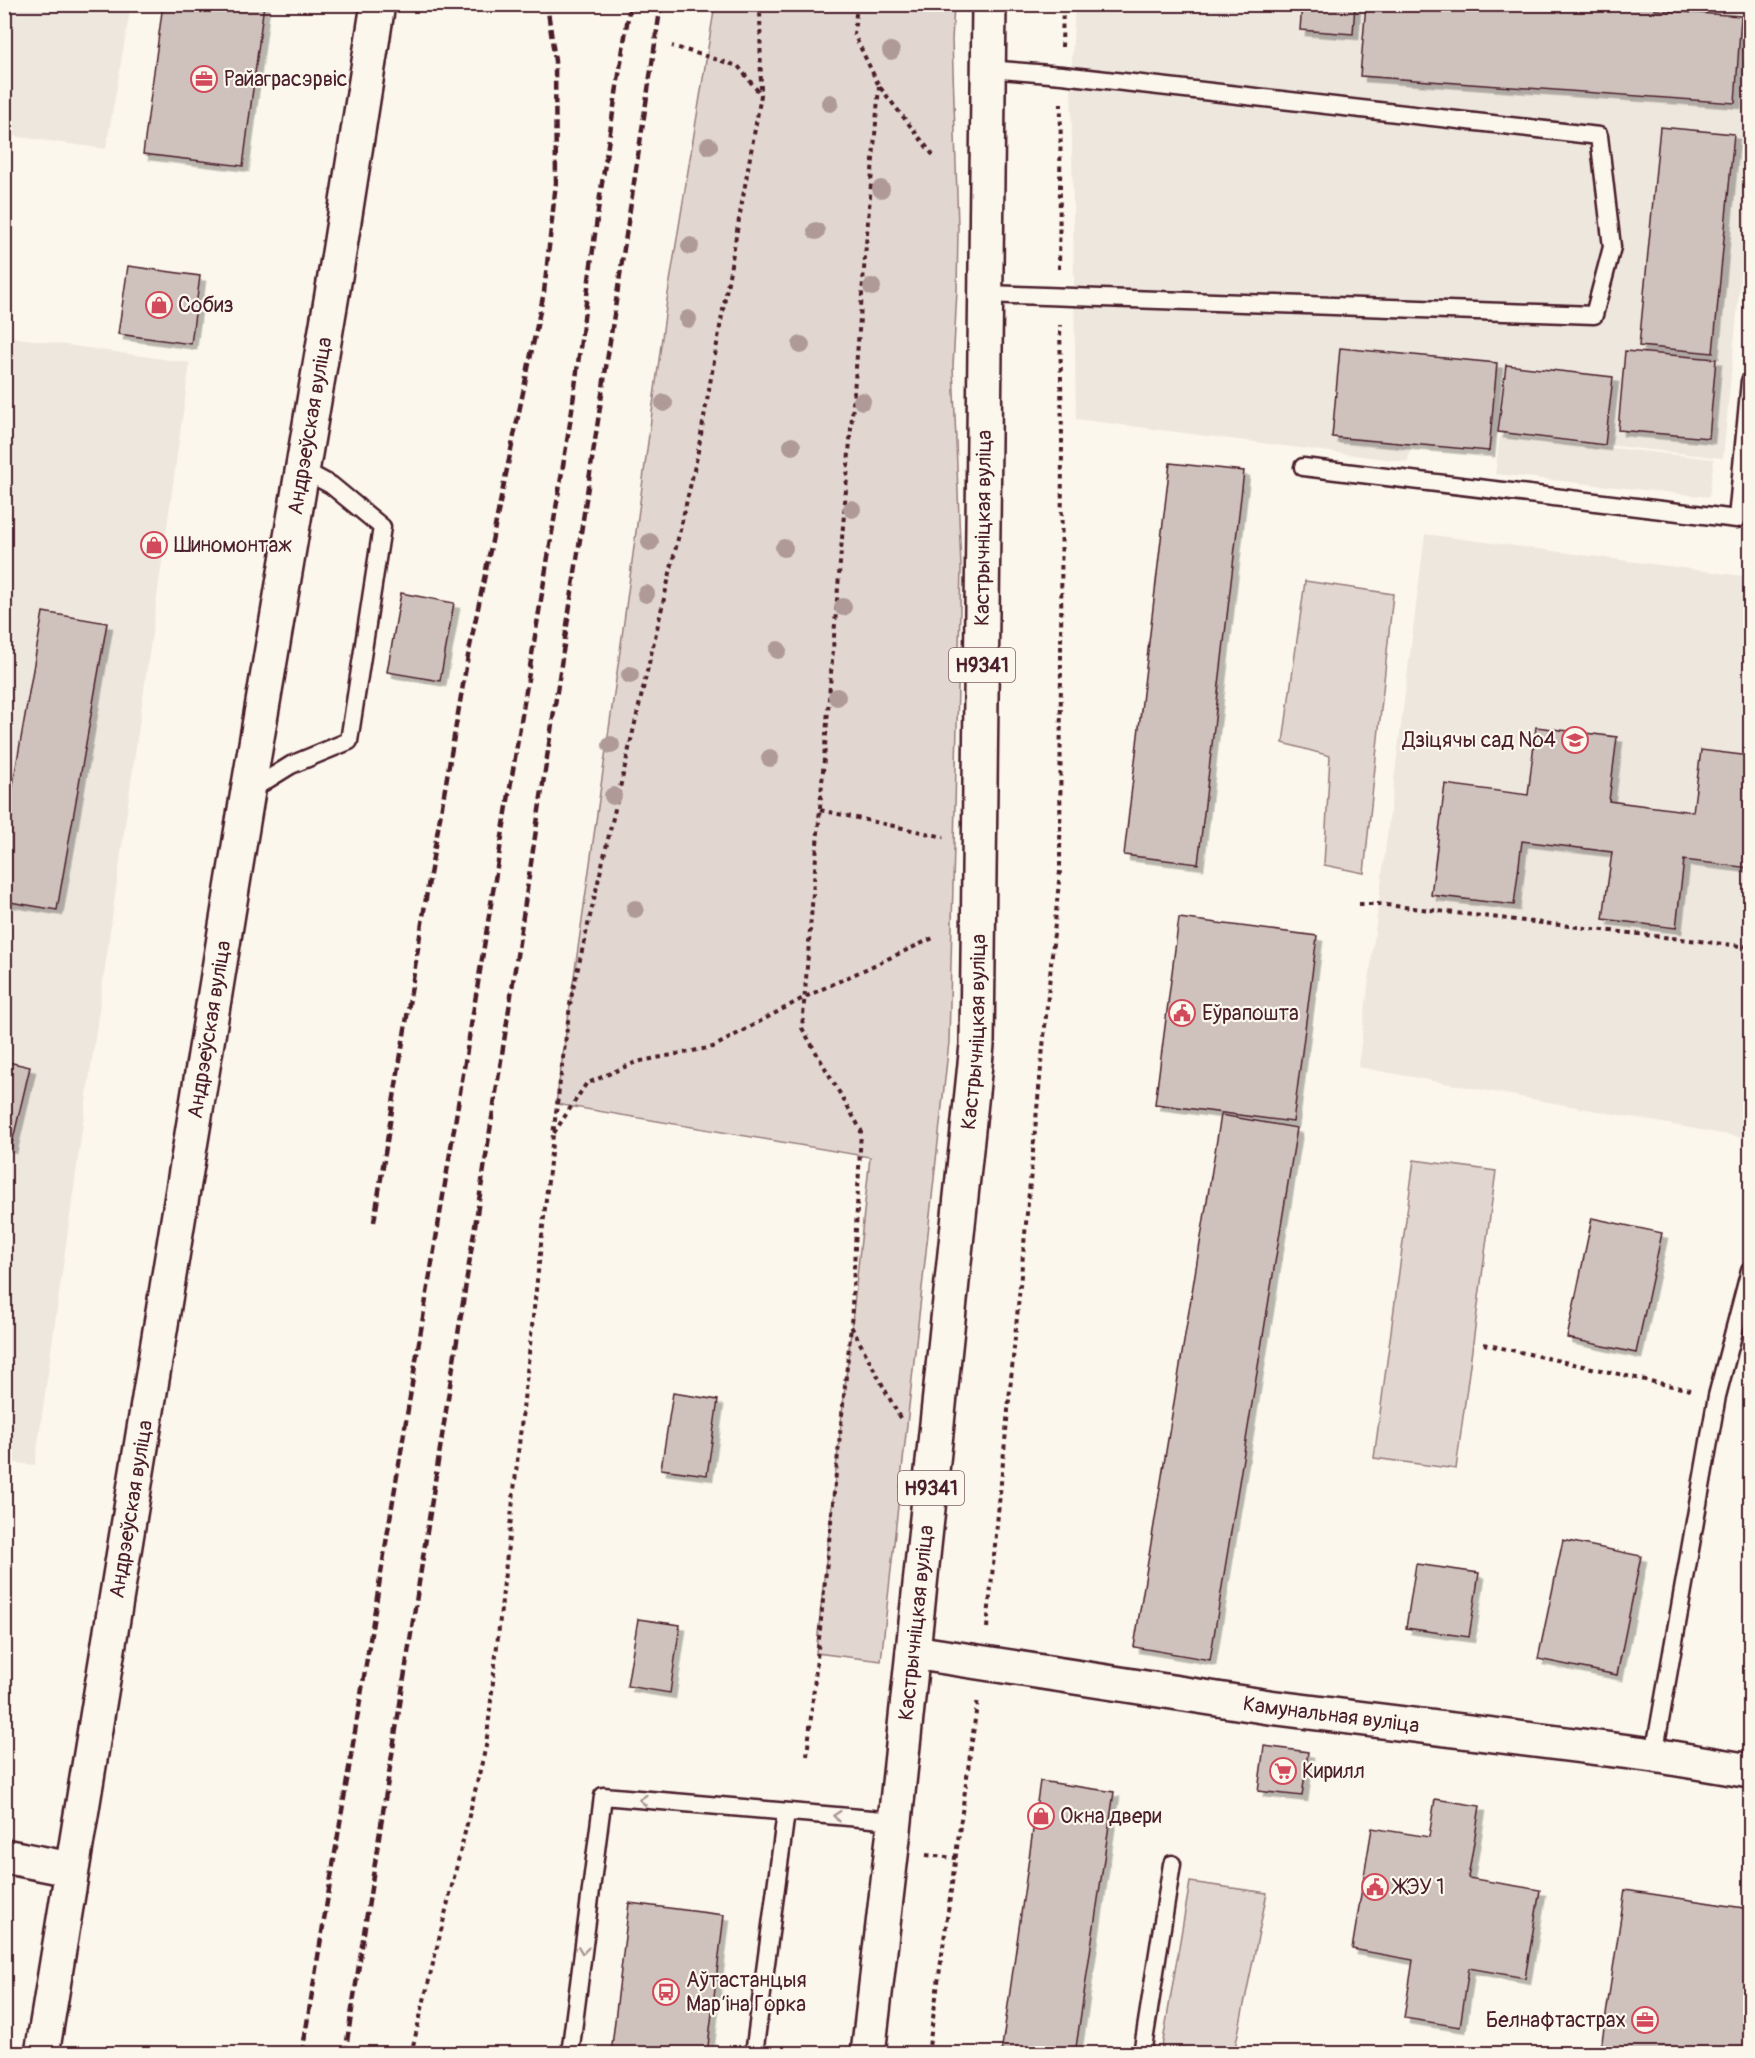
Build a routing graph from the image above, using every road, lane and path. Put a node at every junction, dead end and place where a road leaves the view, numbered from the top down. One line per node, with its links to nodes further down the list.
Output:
1 (378, 4): 16 (main road, Андрэеўская вуліца)
2 (760, 4): 10 (path)
3 (857, 4): 9 (path)
4 (989, 4): 7 (main road, Кастрычніцкая вуліца / Н9341)
5 (1062, 4): 8 (path)
6 (672, 46): 10 (path)
7 (988, 69): 8 (lane); 12 (main road, Кастрычніцкая вуліца / Н9341)
8 (1062, 75): 13 (path); 13 (lane)
9 (879, 86): 11 (path); 18 (path)
10 (761, 95): 24 (path)
11 (933, 155)
12 (985, 294): 13 (lane); 30 (main road, Кастрычніцкая вуліца / Н9341)
13 (1060, 296): 31 (path)
14 (1750, 381): 15 (lane)
15 (1303, 467)
16 (301, 469): 17 (main road, Андрэеўская вуліца); 17 (lane)
17 (248, 792): 39 (main road, Андрэеўская вуліца)
18 (819, 810): 19 (path); 23 (path)
19 (954, 840)
20 (1359, 904): 22 (path)
21 (933, 938): 23 (path)
22 (1750, 947)
23 (805, 997): 24 (path); 26 (path)
24 (553, 1135): 41 (path)
25 (1750, 1270): 28 (lane)
26 (851, 1326): 29 (path); 33 (path)
27 (1484, 1344): 28 (path)
28 (1717, 1396): 32 (lane)
29 (901, 1419)
30 (913, 1652): 31 (main road, Камунальная вуліца); 36 (main road, Кастрычніцкая вуліца / Н9341)
31 (983, 1664): 32 (main road, Камунальная вуліца); 45 (path)
32 (1654, 1755): 34 (main road, Камунальная вуліца)
33 (807, 1756)
34 (1750, 1771)
35 (786, 1812): 36 (lane, one-way to 35); 42 (lane, one-way to 42); 43 (lane)
36 (896, 1821): 44 (main road, Кастрычніцкая вуліца / Н9341)
37 (4, 1856): 39 (main road)
38 (1172, 1864): 46 (lane)
39 (70, 1869): 40 (main road, Андрэеўская вуліца)
40 (42, 2054)
41 (411, 2054)
42 (570, 2054)
43 (754, 2054)
44 (868, 2054)
45 (928, 2054)
46 (1142, 2054)

